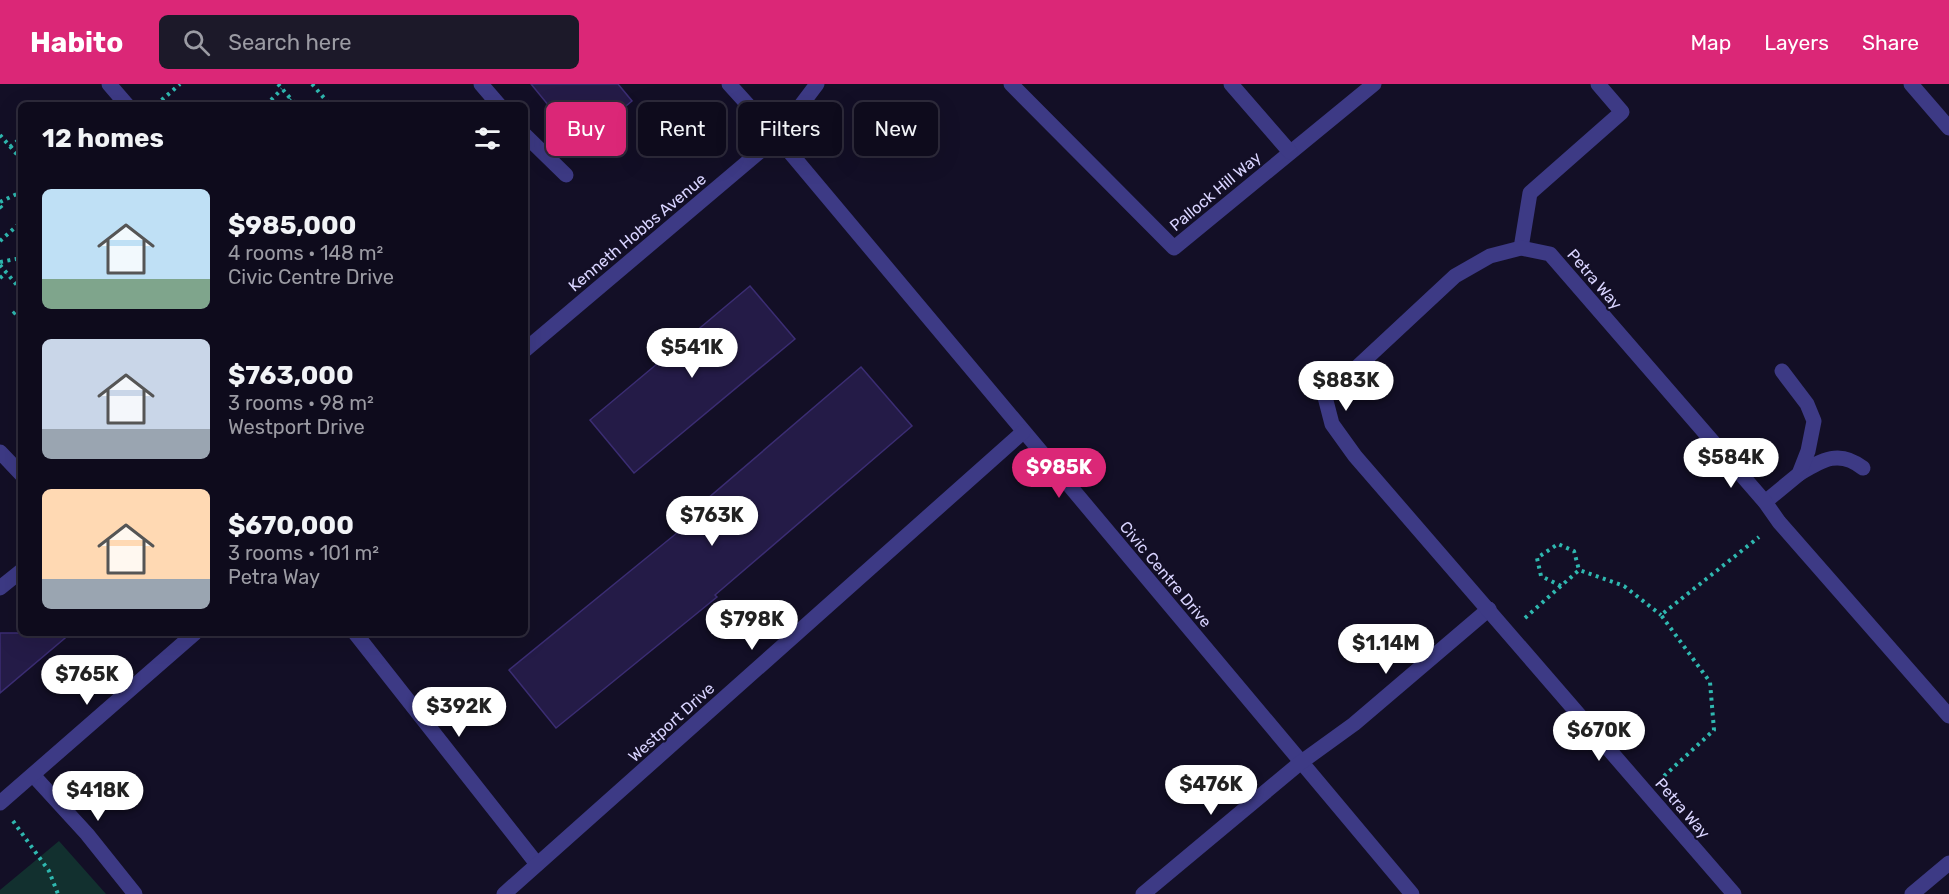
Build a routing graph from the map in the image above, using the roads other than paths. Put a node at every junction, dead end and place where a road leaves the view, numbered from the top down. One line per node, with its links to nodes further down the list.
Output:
1 (109, 84): 10 (street)
2 (481, 84): 11 (street)
3 (729, 84): 12 (street, Civic Centre Drive)
4 (816, 84): 13 (street, Kenneth Hobbs Avenue)
5 (1011, 84): 16 (street, Pallock Hill Way)
6 (1231, 84): 16 (street)
7 (1374, 84): 16 (street, Pallock Hill Way)
8 (1598, 84): 20 (street)
9 (1911, 84): 14 (street)
10 (124, 102)
11 (496, 102)
12 (745, 102)
13 (803, 102)
14 (1949, 128)
15 (528, 138): 19 (street)
16 (1290, 152)
17 (755, 156): 21 (street, Kenneth Hobbs Avenue)
18 (793, 156): 23 (street, Civic Centre Drive)
19 (566, 175)
20 (1521, 248): 28 (street, Petra Way); 31 (street, Petra Way)
21 (528, 347)
22 (1782, 371): 27 (street)
23 (1023, 432): 35 (street, Civic Centre Drive); 39 (street, Westport Drive)
24 (0, 452): 26 (street)
25 (1863, 468): 27 (street)
26 (18, 471)
27 (1799, 474): 28 (street)
28 (1765, 502): 34 (street, Petra Way)
29 (18, 573): 30 (street)
30 (0, 588)
31 (1489, 609): 35 (street); 44 (street, Petra Way)
32 (192, 636): 36 (street)
33 (357, 636): 39 (street)
34 (1949, 716)
35 (1300, 763): 42 (street); 43 (street, Civic Centre Drive)
36 (33, 775): 37 (street); 40 (street)
37 (0, 803)
38 (1949, 863): 45 (street)
39 (537, 864): 41 (street, Westport Drive)
40 (135, 894)
41 (504, 894)
42 (1143, 894)
43 (1412, 894)
44 (1734, 894)
45 (1912, 894)

